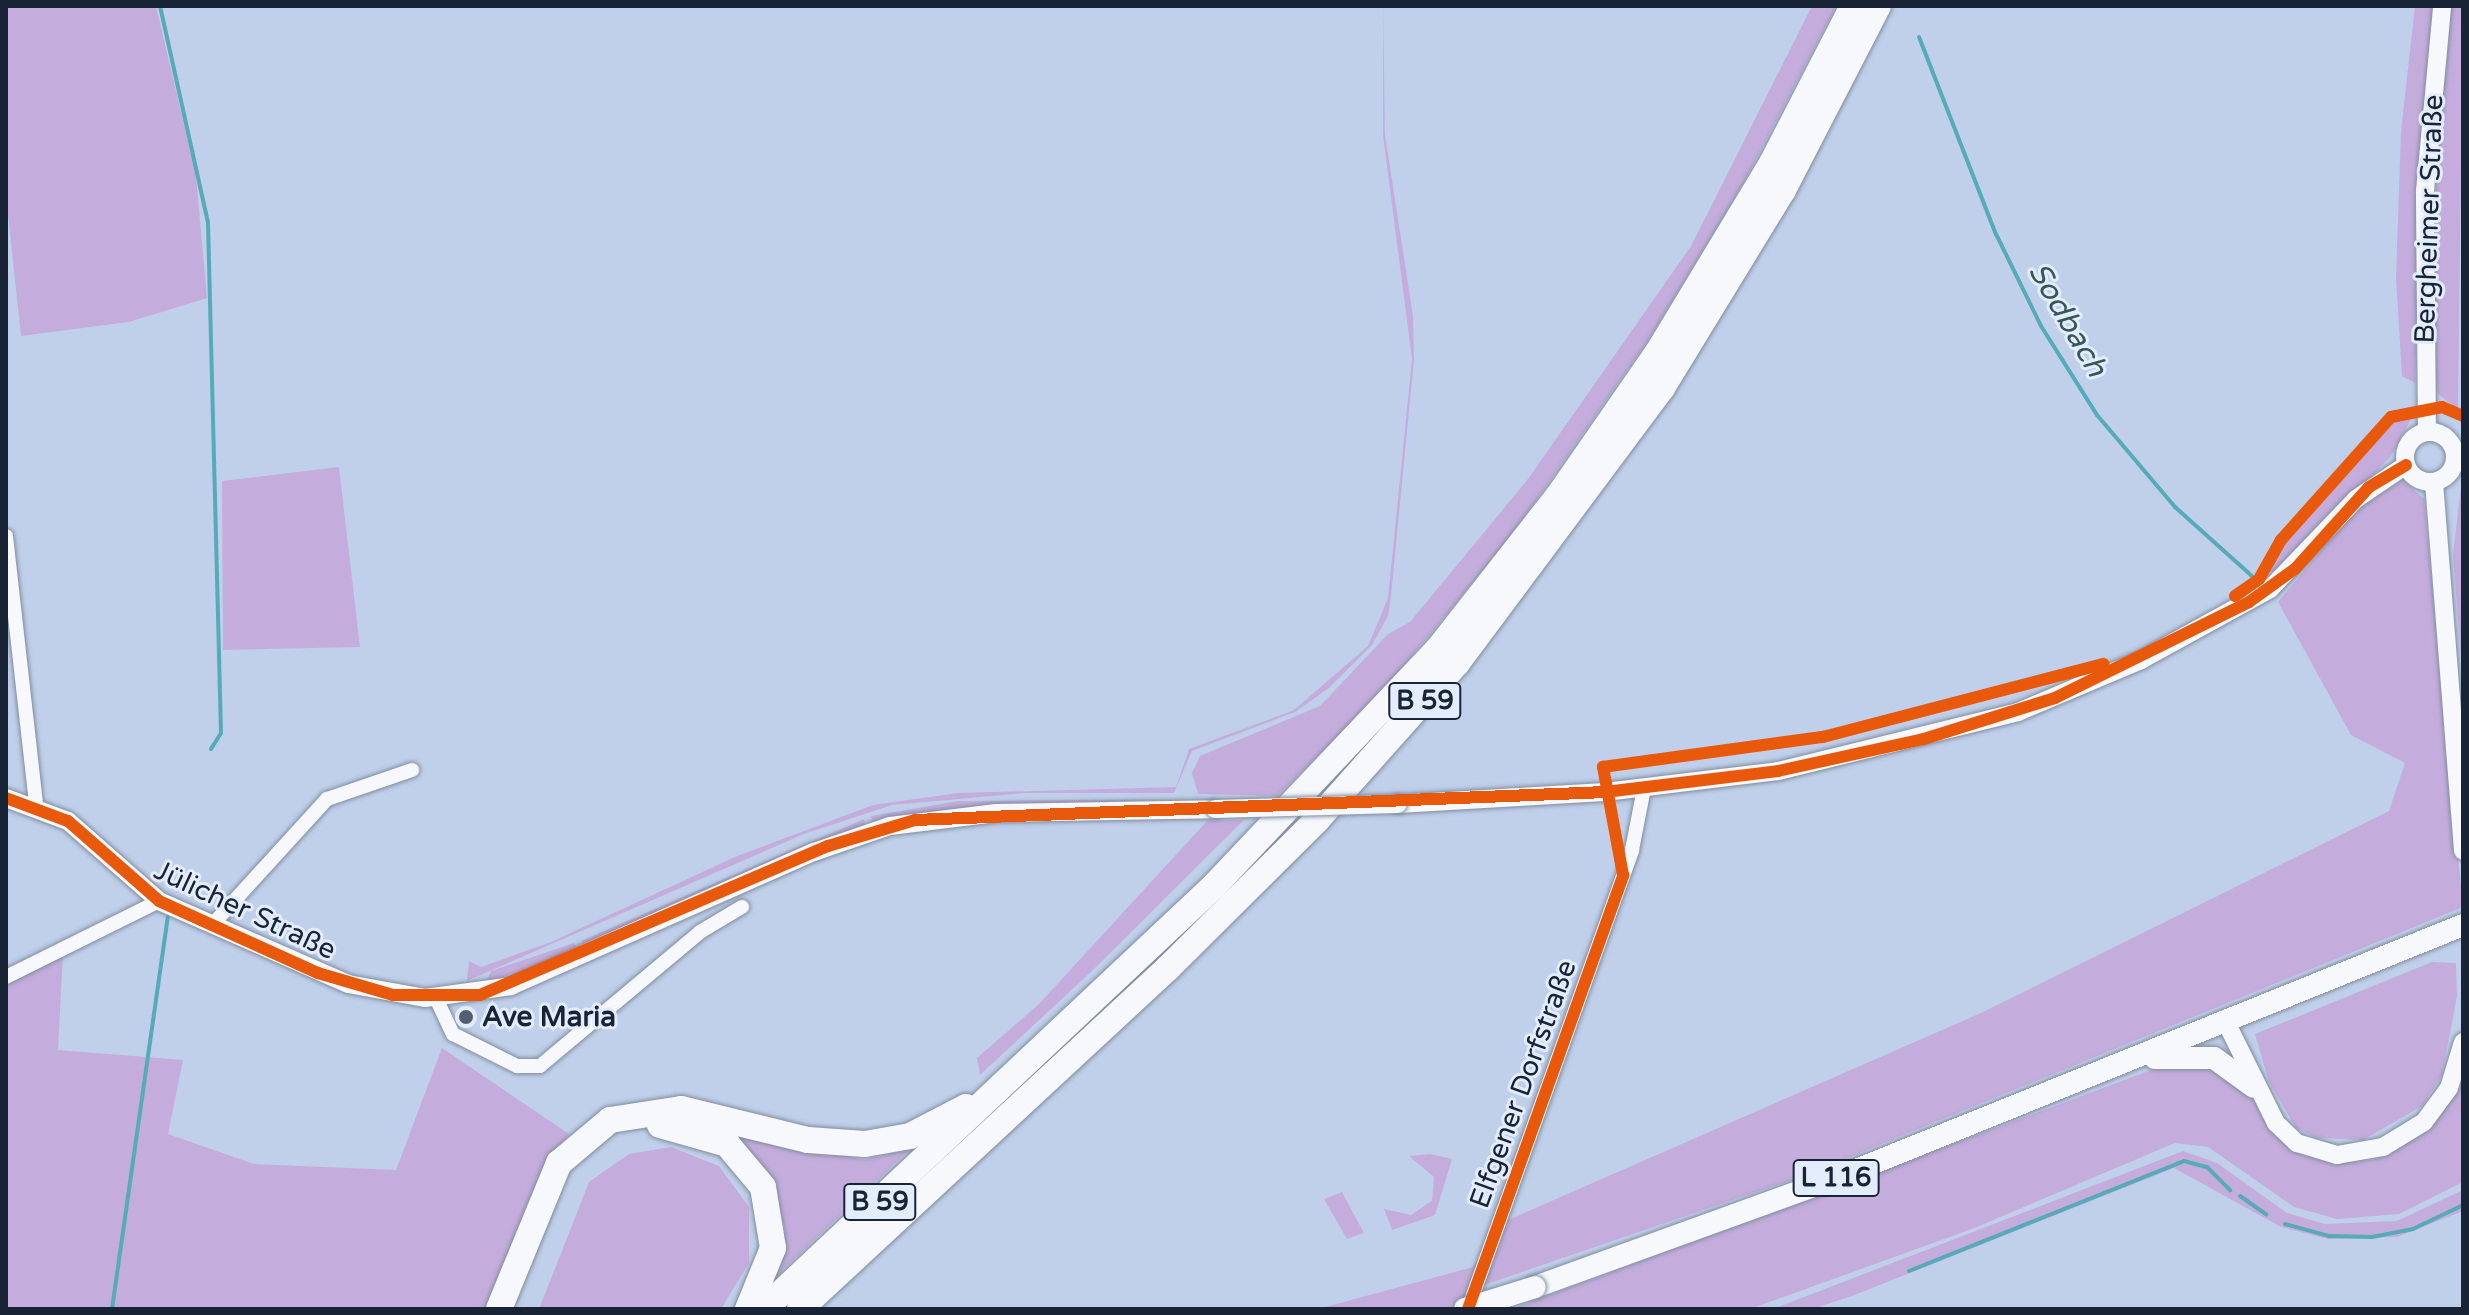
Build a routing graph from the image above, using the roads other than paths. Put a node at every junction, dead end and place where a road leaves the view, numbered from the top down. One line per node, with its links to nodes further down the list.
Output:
1 (1853, 6): 24 (highway, B 59)
2 (1878, 6): 29 (highway, B 59)
3 (2442, 6): 4 (street, Bergheimer Straße)
4 (2427, 432): 5 (street); 6 (street)
5 (2458, 444): 7 (street)
6 (2406, 465): 7 (street); 10 (street, Jülicher Straße)
7 (2434, 482): 13 (street)
8 (6, 536): 12 (street)
9 (412, 770): 16 (street)
10 (1644, 788): 19 (street, Jülicher Straße, bridge); 30 (street, Elfgener Dorfstraße)
11 (6, 798): 12 (street, Jülicher Straße)
12 (36, 805): 14 (street, Jülicher Straße)
13 (2463, 851)
14 (159, 901): 16 (street, Jülicher Straße); 18 (street)
15 (742, 907): 19 (street)
16 (212, 925): 19 (street, Jülicher Straße)
17 (2463, 925): 20 (main road, L 116)
18 (6, 977)
19 (439, 998)
20 (2226, 1022): 22 (main road, L 116); 23 (street)
21 (2463, 1042): 23 (street)
22 (2134, 1060): 23 (main road); 30 (main road, L 116, bridge)
23 (2254, 1087)
24 (994, 1093): 25 (highway); 28 (highway, B 59)
25 (499, 1309)
26 (516, 1309): 27 (highway)
27 (748, 1309)
28 (764, 1309)
29 (800, 1309)
30 (1467, 1309)

